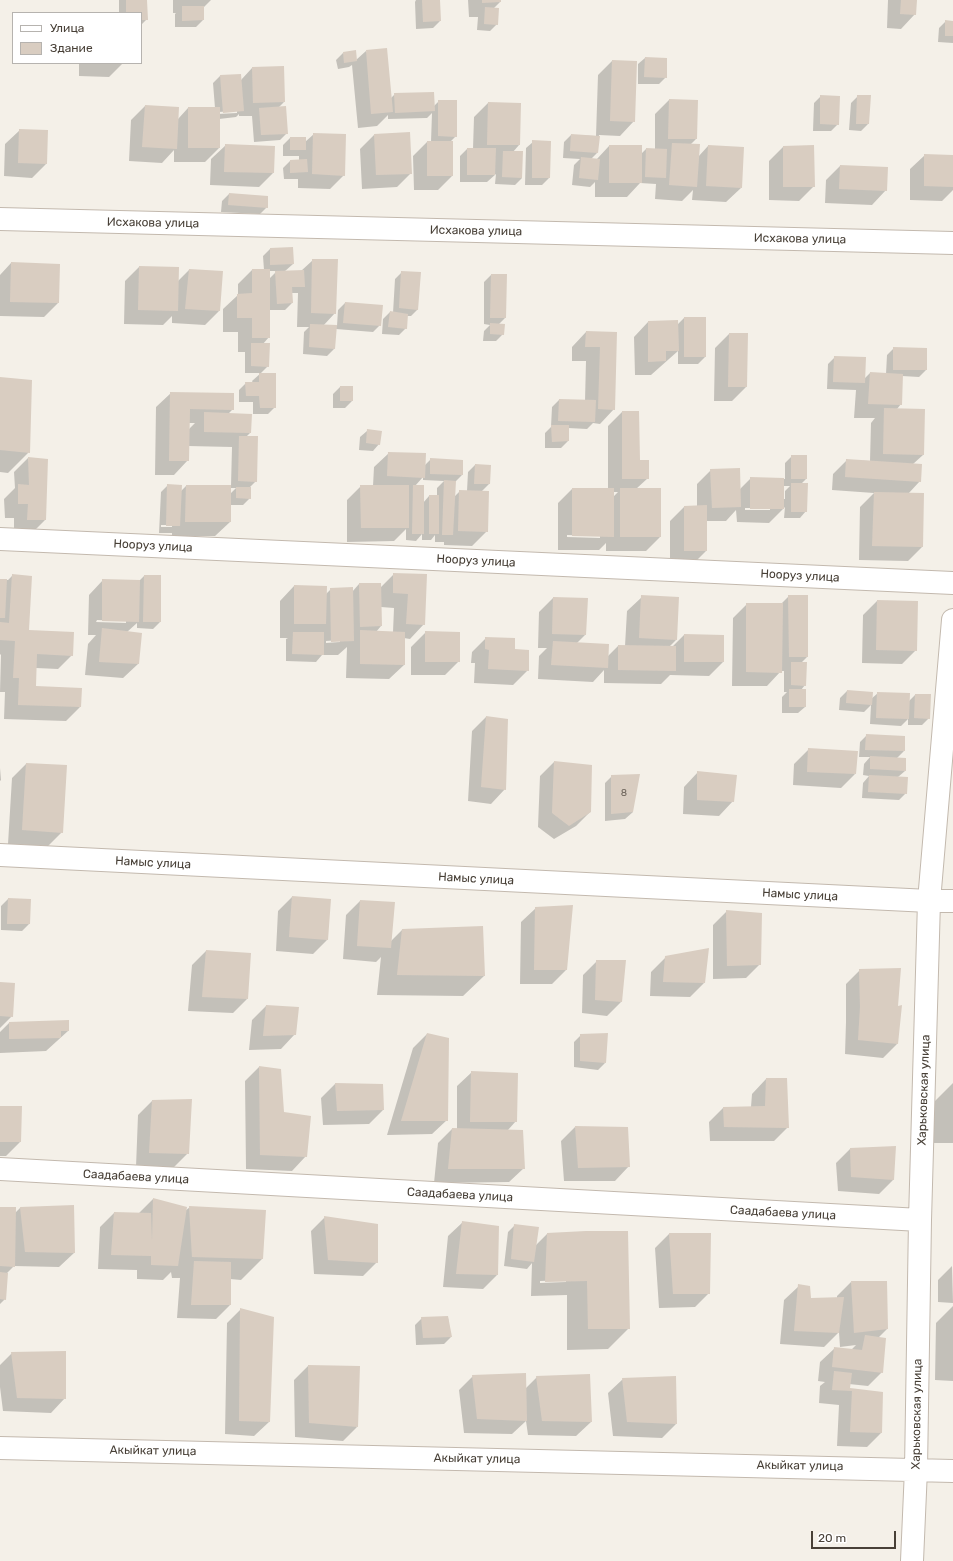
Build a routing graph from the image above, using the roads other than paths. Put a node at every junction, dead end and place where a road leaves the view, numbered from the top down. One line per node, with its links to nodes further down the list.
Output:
1 (0, 219): 2 (street, Исхакова улица)
2 (953, 243)
3 (0, 539): 4 (street, Нооруз улица)
4 (953, 583)
5 (953, 620): 7 (street, Харьковская улица)
6 (0, 855): 7 (street, Намыс улица)
7 (930, 901): 8 (street, Намыс улица); 10 (street, Харьковская улица)
8 (953, 901)
9 (0, 1169): 10 (street, Саадабаева улица)
10 (920, 1220): 12 (street, Харьковская улица)
11 (0, 1448): 12 (street, Акыйкат улица)
12 (916, 1469): 13 (street, Акыйкат улица); 14 (street, Харьковская улица)
13 (953, 1470)
14 (912, 1561)

